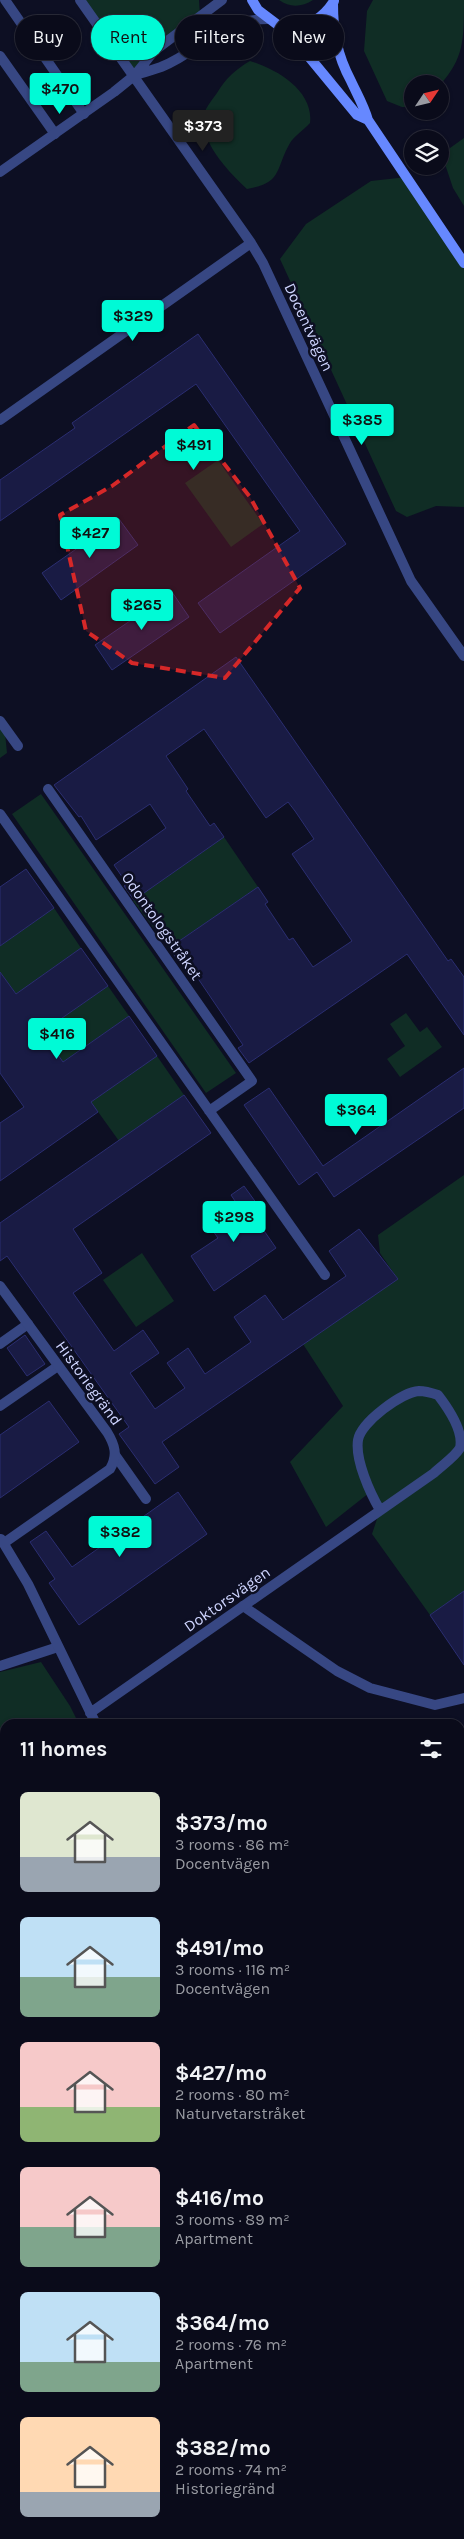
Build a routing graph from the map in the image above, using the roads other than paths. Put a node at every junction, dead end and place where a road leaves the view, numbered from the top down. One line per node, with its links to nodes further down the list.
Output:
1 (5, 0): 12 (street)
2 (80, 0): 11 (street, Docentvägen)
3 (222, 0): 11 (street)
4 (252, 0): 7 (main road)
5 (334, 1): 6 (main road); 13 (main road)
6 (324, 15)
7 (268, 19): 8 (main road); 11 (street)
8 (273, 22)
9 (0, 56): 14 (street)
10 (312, 60): 13 (main road)
11 (135, 75): 12 (street); 16 (street, Docentvägen)
12 (84, 114): 14 (street)
13 (368, 120): 17 (main road)
14 (55, 134): 15 (street)
15 (0, 172)
16 (251, 243): 18 (street); 19 (street, Docentvägen)
17 (464, 263)
18 (0, 420)
19 (464, 656)
20 (0, 721): 21 (street)
21 (18, 746)
22 (48, 789): 24 (street, Odontologstråket)
23 (0, 814): 24 (street)
24 (209, 1111): 25 (street)
25 (324, 1275)
26 (0, 1286): 27 (street, Historiegränd)
27 (28, 1324): 28 (street); 29 (street, Historiegränd)
28 (0, 1344)
29 (58, 1366): 30 (street); 31 (street, Historiegränd)
30 (0, 1406)
31 (115, 1455): 32 (street, Historiegränd); 34 (street)
32 (146, 1499)
33 (380, 1510): 33 (street, Doktorsvägen); 35 (street, Doktorsvägen)
34 (2, 1541): 36 (street)
35 (243, 1606): 38 (street); 39 (street, Doktorsvägen)
36 (58, 1647): 37 (street); 39 (street)
37 (0, 1666)
38 (464, 1698)
39 (90, 1713): 40 (street)
40 (93, 1719)

